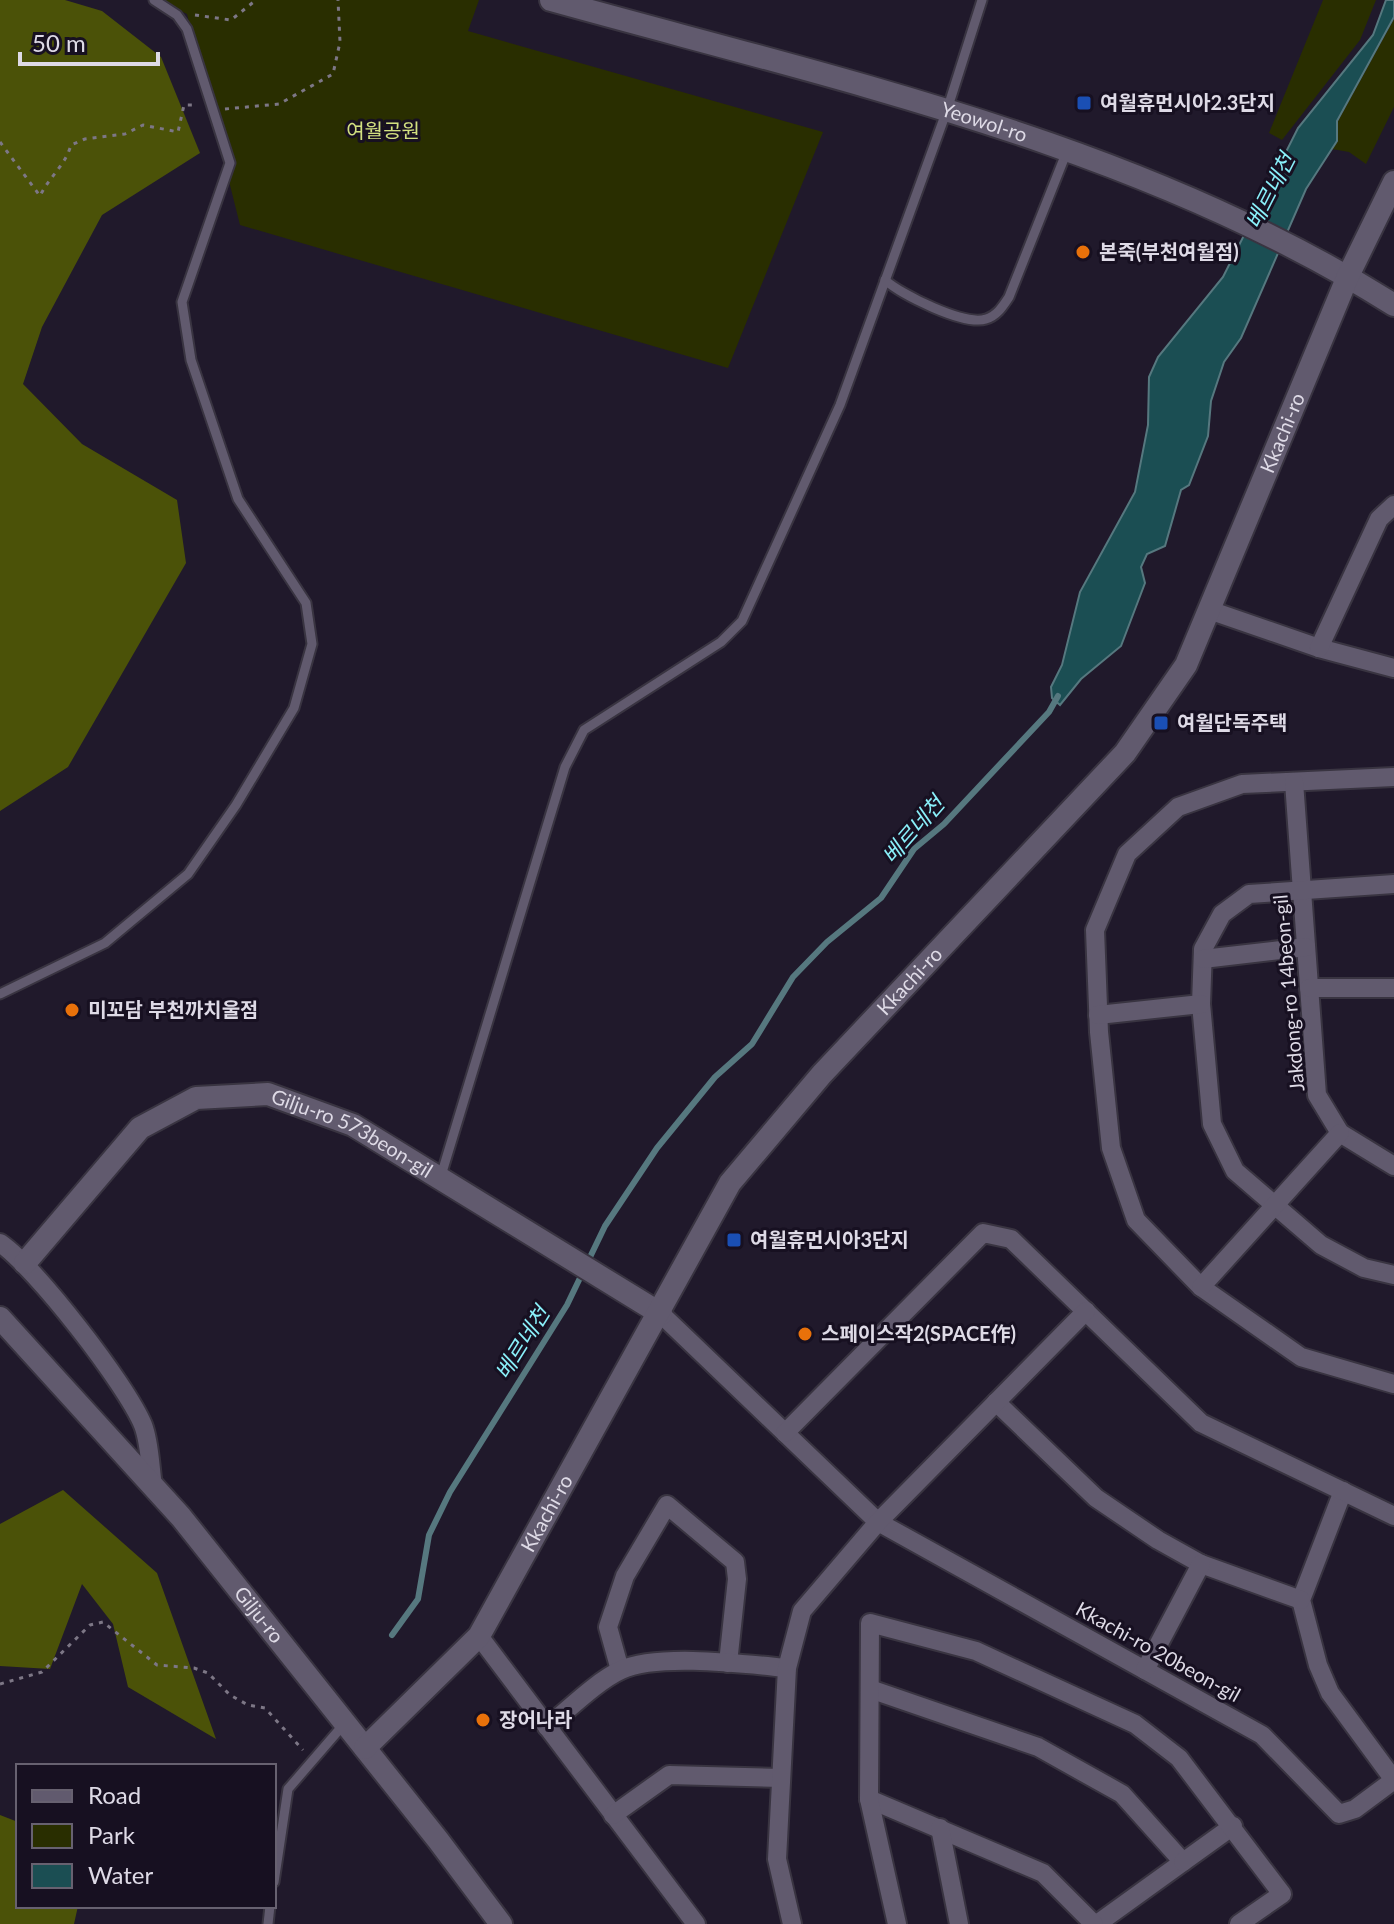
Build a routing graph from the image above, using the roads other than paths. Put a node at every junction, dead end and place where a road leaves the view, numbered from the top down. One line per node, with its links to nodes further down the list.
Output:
1 (154, 0): 22 (lane)
2 (551, 0): 4 (street, Yeowol-ro)
3 (982, 0): 4 (lane)
4 (947, 110): 5 (street, Yeowol-ro); 8 (lane)
5 (1067, 149): 7 (street, Yeowol-ro); 8 (lane)
6 (1394, 182): 7 (street, Kkachi-ro)
7 (1348, 276): 9 (street, Yeowol-ro); 11 (street, Kkachi-ro)
8 (885, 280): 27 (lane)
9 (1394, 305)
10 (1394, 505): 12 (street)
11 (1209, 610): 12 (street); 34 (street, Kkachi-ro)
12 (1319, 648): 13 (street)
13 (1394, 668)
14 (1394, 777): 15 (street)
15 (1294, 782): 17 (street, Jakdong-ro 14beon-gil); 24 (street)
16 (1394, 884): 17 (street)
17 (1302, 889): 18 (street, Jakdong-ro 14beon-gil); 19 (street)
18 (1306, 947): 19 (street); 20 (street, Jakdong-ro 14beon-gil)
19 (1203, 959): 23 (street)
20 (1309, 988): 21 (street); 25 (street, Jakdong-ro 14beon-gil)
21 (1394, 988)
22 (0, 994)
23 (1201, 1004): 24 (street); 28 (street)
24 (1098, 1015): 32 (street)
25 (1340, 1133): 26 (street, Jakdong-ro 14beon-gil); 28 (street)
26 (1394, 1166)
27 (440, 1179): 30 (street, Gilju-ro 573beon-gil); 34 (street, Gilju-ro 573beon-gil)
28 (1273, 1207): 31 (street); 32 (street)
29 (0, 1243): 30 (street)
30 (25, 1263): 39 (street)
31 (1394, 1275)
32 (1201, 1287): 36 (street)
33 (1086, 1311): 37 (street); 38 (street); 40 (street)
34 (661, 1314): 38 (street, Kkachi-ro 20beon-gil); 45 (street, Kkachi-ro)
35 (0, 1318): 39 (street, Gilju-ro)
36 (1394, 1384)
37 (996, 1402): 42 (street); 43 (street)
38 (785, 1433): 42 (street, Kkachi-ro 20beon-gil)
39 (153, 1486): 51 (street, Gilju-ro)
40 (1343, 1491): 41 (street); 44 (street)
41 (1394, 1516)
42 (878, 1522): 47 (street); 49 (street, Kkachi-ro 20beon-gil)
43 (1201, 1564): 44 (street); 49 (street)
44 (1301, 1600): 49 (street, Kkachi-ro 20beon-gil)
45 (479, 1636): 52 (street); 53 (street, Kkachi-ro)
46 (728, 1663): 47 (street); 48 (street); 48 (street)
47 (787, 1668): 54 (street)
48 (620, 1670): 52 (street)
49 (1145, 1670)
50 (870, 1689): 55 (street); 57 (street); 59 (street)
51 (345, 1723): 53 (street, Gilju-ro); 60 (lane)
52 (547, 1727): 56 (street)
53 (365, 1748): 61 (street, Gilju-ro)
54 (781, 1778): 56 (street); 63 (street)
55 (869, 1799): 58 (street); 64 (street)
56 (613, 1815): 62 (street)
57 (1233, 1826): 59 (street); 67 (street)
58 (940, 1828): 65 (street); 66 (street)
59 (1183, 1862): 66 (street)
60 (276, 1869)
61 (501, 1924)
62 (696, 1924)
63 (792, 1924)
64 (897, 1924)
65 (959, 1924)
66 (1095, 1924)
67 (1239, 1924)

